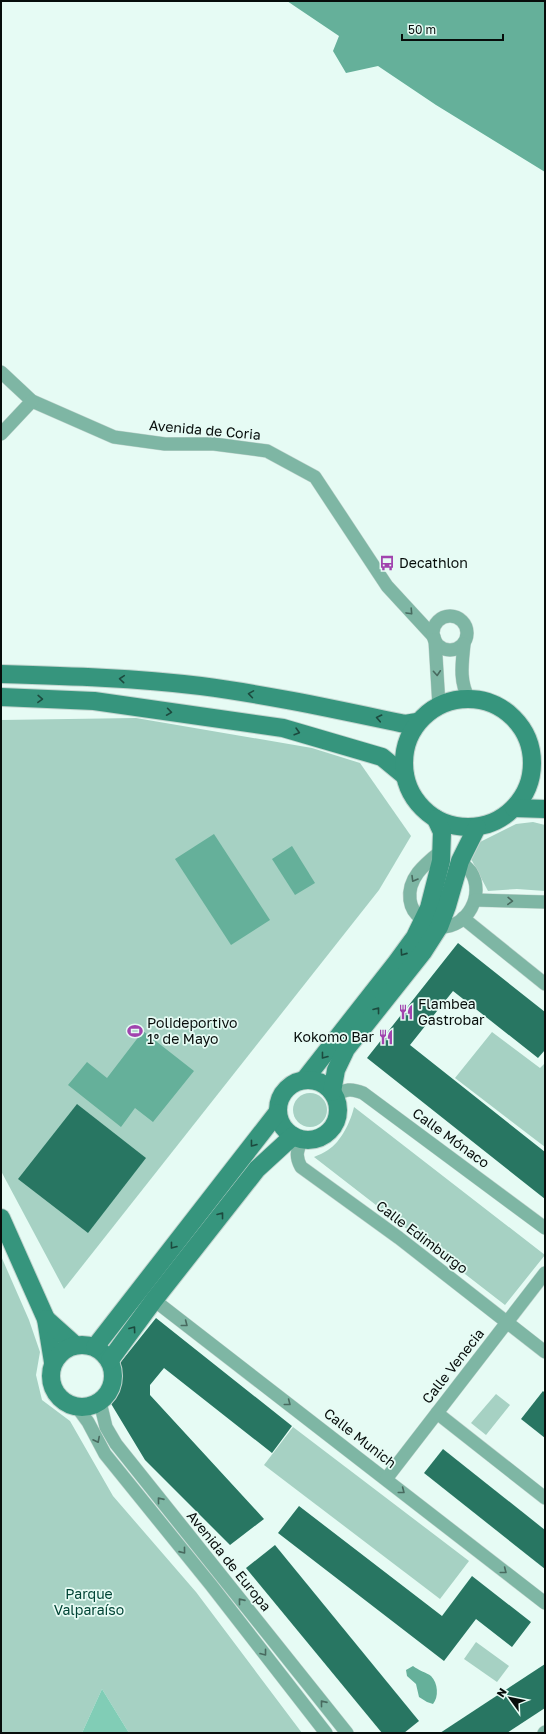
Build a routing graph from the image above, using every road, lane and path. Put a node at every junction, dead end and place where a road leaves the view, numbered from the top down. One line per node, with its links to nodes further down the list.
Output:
1 (1, 372): 2 (street, Avenida de Coria)
2 (32, 401): 3 (street); 4 (street, Avenida de Coria, one-way to 4)
3 (1, 434)
4 (434, 639): 5 (street); 5 (street); 9 (street, one-way to 9)
5 (464, 644): 8 (street)
6 (1, 674): 10 (street, one-way to 6)
7 (1, 697): 12 (street, one-way to 12)
8 (468, 699): 9 (street); 11 (street)
9 (439, 706): 10 (street)
10 (417, 722): 12 (street)
11 (539, 760): 13 (street)
12 (405, 776): 15 (street)
13 (514, 808): 14 (street); 16 (street)
14 (545, 809)
15 (436, 819): 16 (street); 21 (street, one-way to 21)
16 (477, 827): 17 (street)
17 (460, 861): 18 (street); 21 (street)
18 (475, 900): 19 (street, one-way to 19); 20 (street)
19 (545, 902)
20 (463, 918): 21 (street); 22 (street)
21 (431, 923): 23 (street, one-way to 23); 24 (street, one-way to 21)
22 (545, 984)
23 (305, 1079): 24 (street); 25 (street)
24 (333, 1094): 26 (street); 28 (street, Calle Mónaco)
25 (277, 1113): 26 (street); 34 (street, one-way to 34)
26 (297, 1138): 30 (street, one-way to 26); 32 (street, Calle Edimburgo)
27 (1, 1218): 31 (street)
28 (545, 1228)
29 (545, 1273): 32 (street, Calle Venecia)
30 (154, 1300): 36 (street, one-way to 30); 41 (street, Calle Munich, one-way to 41)
31 (46, 1319): 33 (street); 37 (street)
32 (507, 1322): 35 (street, Calle Edimburgo); 40 (street, Calle Venecia)
33 (75, 1345): 34 (street); 37 (street)
34 (95, 1346): 36 (street)
35 (545, 1352)
36 (110, 1360): 38 (street)
37 (53, 1362): 39 (street)
38 (100, 1402): 39 (street); 45 (street, Avenida de Europa, one-way to 38)
39 (77, 1407): 44 (street, Avenida de Europa, one-way to 44)
40 (437, 1413): 41 (street, Calle Venecia); 42 (street)
41 (386, 1479): 43 (street, Calle Munich, one-way to 43)
42 (545, 1498)
43 (545, 1603)
44 (326, 1733)
45 (347, 1733)

